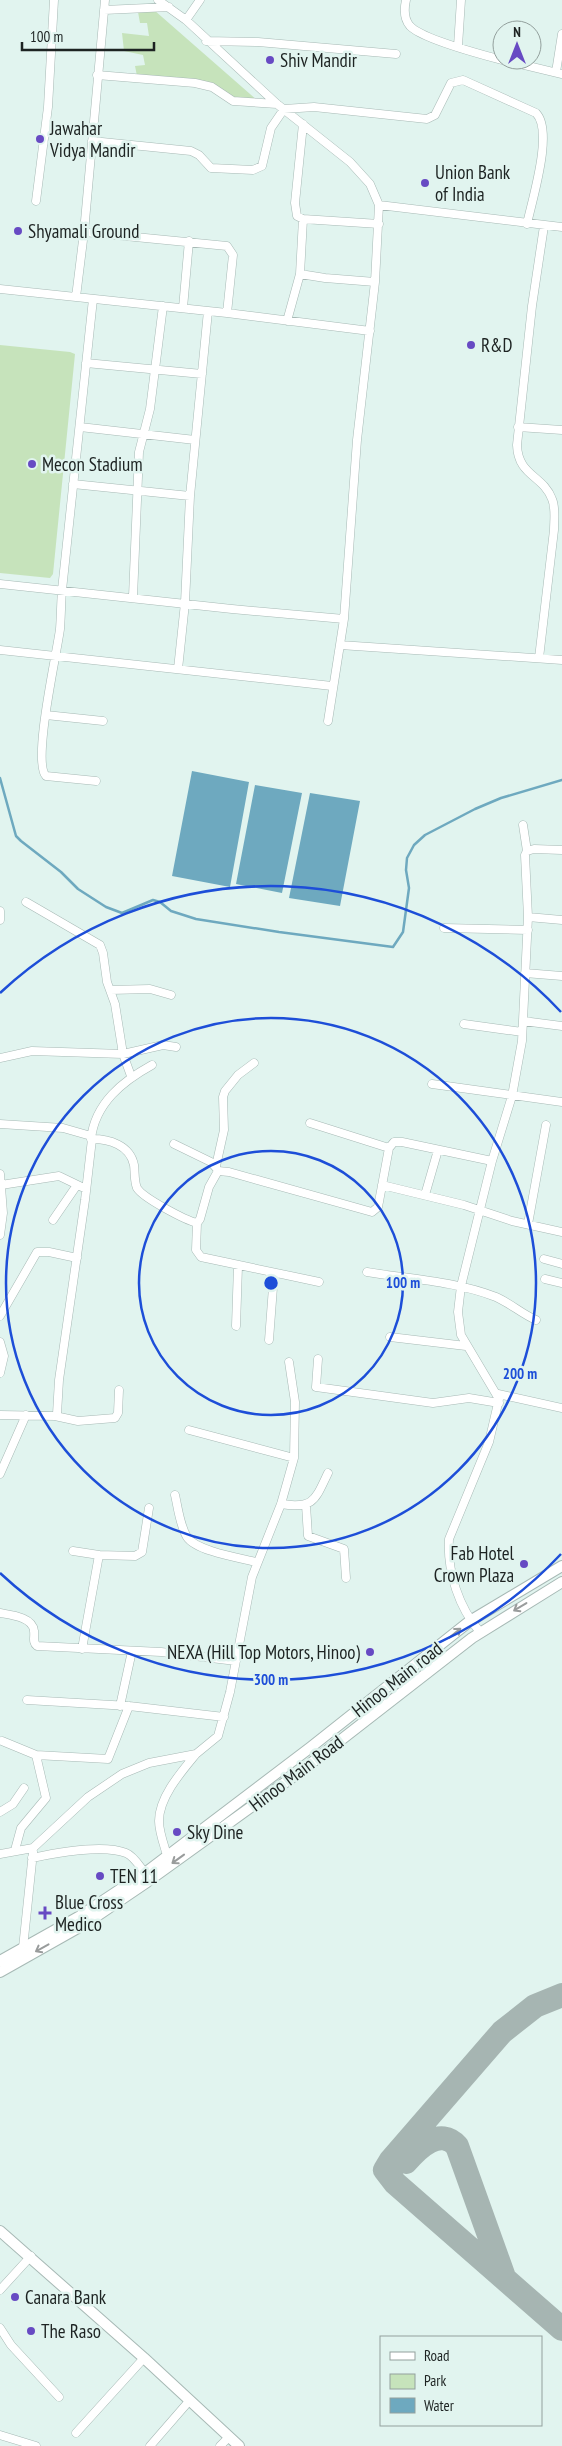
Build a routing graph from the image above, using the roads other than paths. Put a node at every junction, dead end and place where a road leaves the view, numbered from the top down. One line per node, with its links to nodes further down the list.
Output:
1 (54, 0): 21 (street)
2 (105, 0): 8 (street)
3 (158, 0): 7 (street)
4 (200, 0): 9 (street)
5 (406, 0): 12 (street)
6 (461, 0): 12 (street)
7 (169, 7): 8 (street); 9 (street)
8 (104, 10): 17 (street)
9 (186, 20): 11 (street)
10 (562, 34): 16 (street)
11 (206, 41): 13 (street); 18 (street)
12 (458, 46): 14 (street)
13 (396, 54)
14 (492, 57)
15 (542, 69): 16 (street)
16 (559, 73)
17 (97, 75): 18 (street); 20 (street)
18 (280, 107): 19 (street); 20 (street); 25 (street)
19 (303, 124): 22 (street); 23 (street)
20 (92, 141): 28 (street)
21 (36, 201)
22 (379, 205): 24 (street); 25 (street)
23 (303, 220): 24 (street); 30 (street)
24 (379, 224): 31 (street)
25 (527, 224): 26 (street)
26 (544, 226): 27 (street); 45 (street)
27 (562, 227)
28 (84, 232): 29 (street); 33 (street)
29 (189, 241): 36 (street); 38 (street)
30 (300, 274): 31 (street); 39 (street)
31 (375, 282): 40 (street)
32 (0, 289): 33 (street)
33 (76, 297): 34 (street)
34 (93, 299): 35 (street); 41 (street)
35 (163, 306): 36 (street); 42 (street)
36 (183, 308): 37 (street)
37 (208, 311): 38 (street); 43 (street)
38 (227, 313): 39 (street)
39 (287, 321): 40 (street)
40 (370, 331): 56 (street)
41 (86, 363): 42 (street); 44 (street)
42 (156, 368): 43 (street); 47 (street)
43 (202, 374): 48 (street)
44 (80, 427): 47 (street); 49 (street)
45 (518, 428): 46 (street); 60 (street)
46 (562, 430)
47 (144, 434): 48 (street); 50 (street)
48 (196, 440): 51 (street)
49 (73, 484): 50 (street); 53 (street)
50 (137, 492): 51 (street); 54 (street)
51 (190, 496): 55 (street)
52 (0, 584): 53 (street)
53 (62, 590): 54 (street); 59 (street)
54 (134, 597): 55 (street)
55 (185, 603): 56 (street); 62 (street)
56 (344, 619): 57 (street)
57 (340, 645): 60 (street); 63 (street)
58 (0, 650): 59 (street)
59 (55, 656): 62 (street); 64 (street)
60 (539, 658): 61 (street)
61 (562, 660)
62 (178, 669): 63 (street)
63 (332, 686): 66 (street)
64 (46, 715): 65 (street); 67 (street)
65 (103, 721)
66 (328, 721)
67 (96, 781)
68 (523, 824): 70 (street)
69 (562, 850): 70 (street)
70 (527, 851): 73 (street)
71 (26, 902): 80 (street)
72 (0, 911): 74 (street)
73 (528, 917): 75 (street); 77 (street)
74 (0, 920)
75 (562, 920)
76 (444, 928): 77 (street)
77 (528, 930): 78 (street)
78 (525, 973): 79 (street); 82 (street)
79 (562, 976)
80 (110, 990): 81 (street); 87 (street)
81 (171, 995)
82 (523, 1020): 84 (street); 85 (street)
83 (464, 1024): 85 (street)
84 (562, 1026)
85 (522, 1032): 93 (street)
86 (176, 1047): 87 (street)
87 (123, 1054): 88 (street); 91 (street)
88 (0, 1058)
89 (254, 1063): 103 (street)
90 (152, 1065): 91 (street)
91 (131, 1076): 98 (street)
92 (432, 1084): 93 (street)
93 (512, 1096): 94 (street); 102 (street)
94 (562, 1102)
95 (310, 1123): 100 (street)
96 (0, 1124): 98 (street)
97 (546, 1125): 113 (street)
98 (91, 1138): 108 (street); 112 (street)
99 (174, 1144): 103 (street)
100 (390, 1148): 101 (street); 107 (street)
101 (438, 1150): 102 (street); 109 (street)
102 (492, 1161): 110 (street)
103 (217, 1169): 107 (street); 112 (street)
104 (0, 1174): 105 (street)
105 (1, 1185): 106 (street); 115 (street)
106 (77, 1185): 108 (street); 111 (street)
107 (382, 1185): 109 (street)
108 (86, 1188): 116 (street)
109 (426, 1195): 110 (street)
110 (480, 1210): 113 (street); 125 (street)
111 (54, 1220)
112 (197, 1222): 119 (street)
113 (528, 1224): 114 (street)
114 (562, 1232)
115 (0, 1235)
116 (77, 1258): 126 (street); 142 (street)
117 (544, 1260): 118 (street)
118 (562, 1264)
119 (238, 1266): 121 (street); 128 (street)
120 (366, 1272): 125 (street)
121 (274, 1274): 123 (street); 130 (street)
122 (545, 1279): 124 (street)
123 (318, 1282)
124 (562, 1283)
125 (461, 1286): 127 (street); 132 (street)
126 (0, 1316)
127 (536, 1320)
128 (236, 1326)
129 (390, 1337): 132 (street)
130 (269, 1340)
131 (0, 1342): 135 (street)
132 (466, 1346): 137 (street)
133 (318, 1359): 138 (street)
134 (289, 1362): 144 (street)
135 (0, 1373)
136 (119, 1390): 142 (street)
137 (498, 1394): 138 (street); 139 (street)
138 (499, 1403): 158 (street)
139 (562, 1408)
140 (0, 1415): 141 (street)
141 (26, 1415): 142 (street); 146 (street)
142 (55, 1416)
143 (188, 1430): 144 (street)
144 (294, 1458): 148 (street)
145 (328, 1473): 149 (street)
146 (0, 1474)
147 (175, 1496): 153 (street)
148 (281, 1504): 149 (street); 153 (street)
149 (306, 1505): 155 (street)
150 (149, 1508): 152 (street)
151 (73, 1551): 152 (street)
152 (99, 1555): 160 (street)
153 (256, 1562): 162 (street)
154 (562, 1566): 158 (main road, Hinoo Main road)
155 (346, 1578)
156 (562, 1582): 159 (main road, Hinoo Main Road, one-way to 159)
157 (0, 1613): 160 (street)
158 (470, 1621): 159 (street); 175 (main road, Hinoo Main road, one-way to 158)
159 (480, 1632): 180 (main road, Hinoo Main Road, one-way to 180)
160 (82, 1649): 161 (street)
161 (132, 1651): 162 (street); 164 (street)
162 (236, 1661): 166 (street)
163 (27, 1700): 164 (street)
164 (120, 1706): 165 (street)
165 (129, 1706): 166 (street); 169 (street)
166 (224, 1717): 168 (street)
167 (2, 1741): 169 (street)
168 (196, 1754): 172 (street); 175 (street)
169 (36, 1755): 173 (street)
170 (24, 1788): 171 (street)
171 (0, 1812)
172 (33, 1848): 173 (street); 176 (street)
173 (15, 1850): 174 (street)
174 (0, 1854)
175 (167, 1855): 177 (main road, Hinoo Main road)
176 (32, 1858): 177 (street); 178 (street)
177 (145, 1873): 178 (main road, Hinoo Main road)
178 (23, 1948): 179 (main road, Hinoo Main road)
179 (0, 1961)
180 (0, 1972)
181 (0, 2231): 182 (main road)
182 (31, 2256): 183 (street); 185 (main road)
183 (0, 2290)
184 (0, 2328): 186 (street)
185 (144, 2358): 187 (main road); 188 (street)
186 (59, 2396)
187 (190, 2400): 190 (main road); 192 (street)
188 (76, 2433)
189 (0, 2435): 191 (street)
190 (229, 2437): 193 (street); 194 (main road)
191 (36, 2446)
192 (150, 2446)
193 (220, 2446)
194 (239, 2446)

